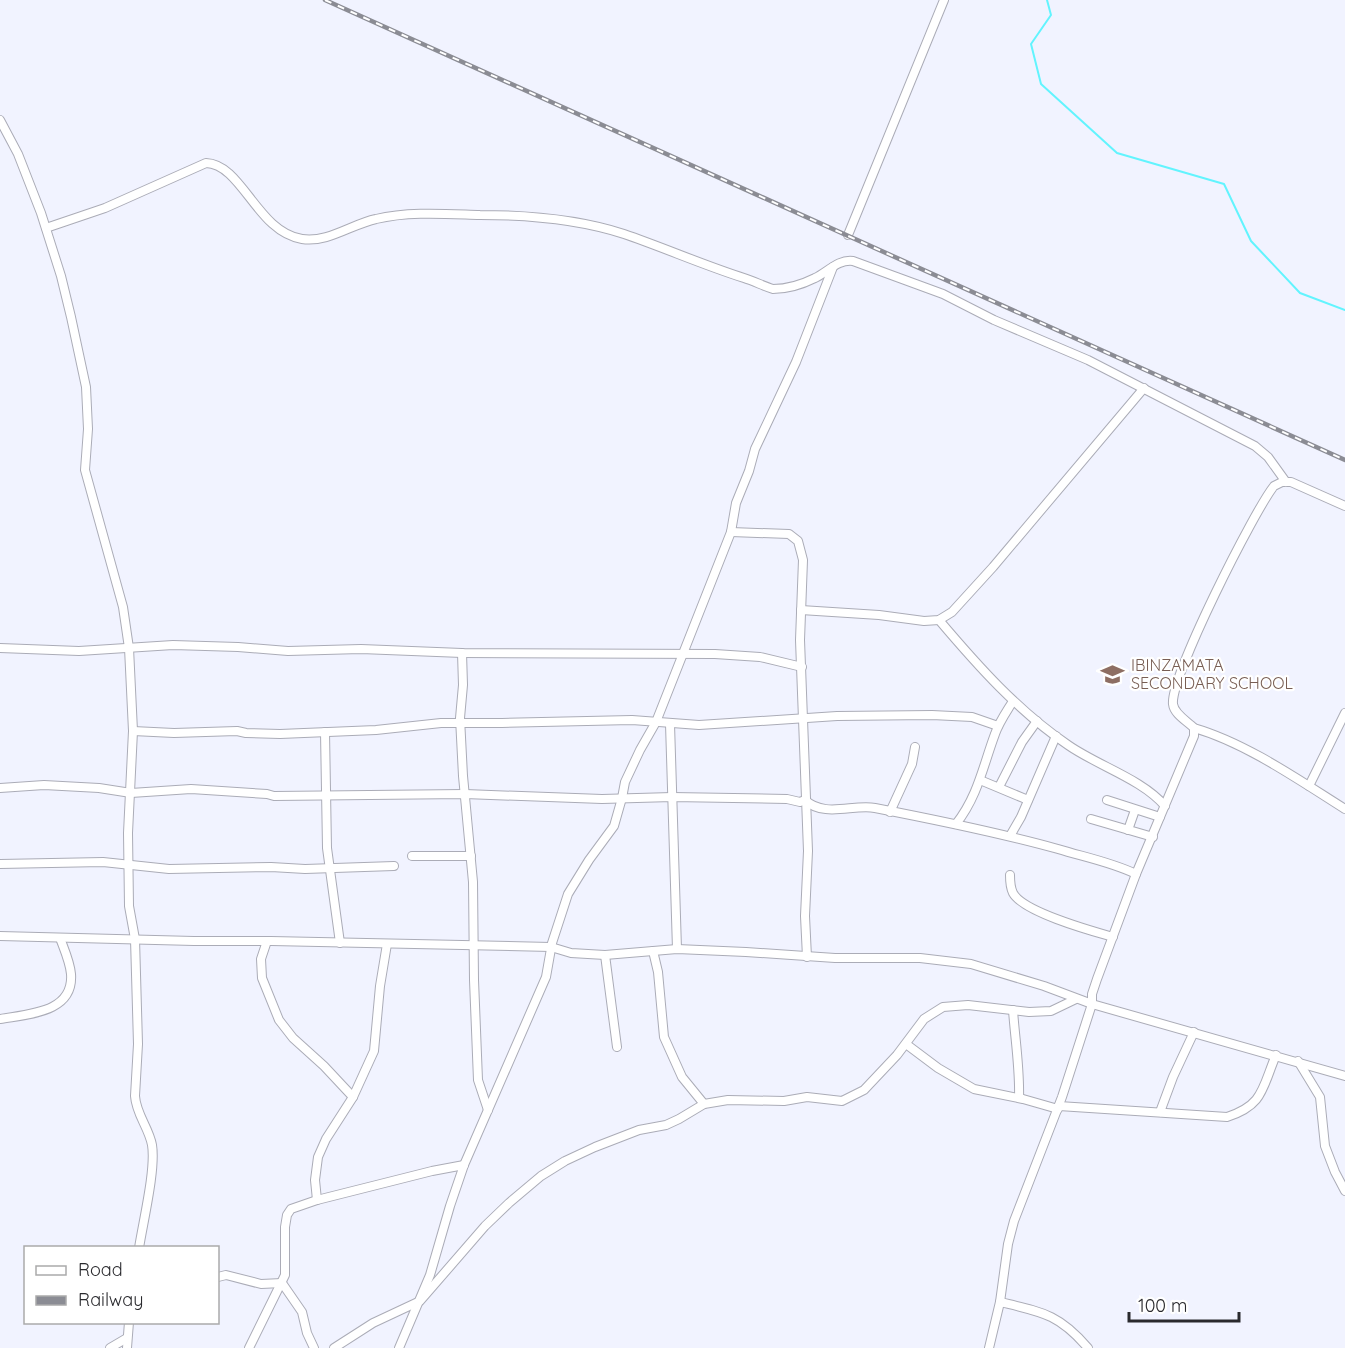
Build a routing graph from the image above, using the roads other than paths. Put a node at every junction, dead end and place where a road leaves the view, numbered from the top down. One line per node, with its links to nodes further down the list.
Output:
1 (944, 0): 4 (street)
2 (0, 120): 3 (street)
3 (46, 228): 5 (street); 13 (street)
4 (848, 235)
5 (833, 267): 6 (street); 9 (street)
6 (1144, 388): 7 (street); 11 (street)
7 (1286, 482): 8 (street); 25 (street)
8 (1345, 506)
9 (731, 532): 10 (street); 15 (street)
10 (801, 610): 11 (street); 16 (street)
11 (939, 620): 17 (street)
12 (0, 648): 13 (street)
13 (129, 648): 14 (street); 26 (street)
14 (462, 653): 15 (street); 22 (street)
15 (682, 655): 16 (street); 21 (street)
16 (802, 667): 19 (street)
17 (1013, 701): 20 (street); 24 (street)
18 (1345, 713): 31 (street)
19 (804, 719): 23 (street); 24 (street); 39 (street)
20 (1037, 721): 28 (street); 32 (street)
21 (656, 722): 22 (street); 23 (street); 38 (street)
22 (461, 724): 27 (street); 35 (street)
23 (670, 724): 37 (street)
24 (998, 726): 30 (street)
25 (1194, 728): 31 (street); 42 (street)
26 (133, 731): 27 (street); 34 (street)
27 (325, 732): 36 (street)
28 (1056, 736): 40 (street); 42 (street)
29 (915, 747): 45 (street)
30 (980, 780): 32 (street); 48 (street)
31 (1309, 786): 43 (street)
32 (999, 787): 40 (street)
33 (0, 788): 34 (street)
34 (131, 793): 36 (street); 55 (street)
35 (465, 794): 36 (street); 38 (street); 53 (street)
36 (327, 796): 57 (street)
37 (672, 796): 38 (street); 39 (street); 69 (street)
38 (622, 798): 68 (street)
39 (805, 800): 45 (street); 72 (street)
40 (1028, 800): 50 (street)
41 (1107, 800): 44 (street)
42 (1165, 806): 46 (street)
43 (1345, 809)
44 (1135, 810): 46 (street); 49 (street)
45 (890, 812): 48 (street)
46 (1160, 817): 51 (street)
47 (1091, 819): 49 (street)
48 (956, 824): 50 (street)
49 (1128, 830): 51 (street)
50 (1010, 836): 59 (street)
51 (1152, 837): 59 (street)
52 (412, 856): 53 (street)
53 (471, 856): 67 (street)
54 (0, 864): 55 (street)
55 (129, 864): 57 (street); 63 (street)
56 (394, 866): 57 (street)
57 (329, 867): 65 (street)
58 (1010, 874): 61 (street)
59 (1136, 874): 61 (street)
60 (0, 936): 62 (street)
61 (1113, 937): 74 (street)
62 (60, 938): 63 (street); 76 (street)
63 (135, 939): 64 (street); 92 (street)
64 (267, 941): 65 (street); 83 (street)
65 (340, 943): 66 (street)
66 (387, 944): 67 (street); 83 (street)
67 (475, 946): 68 (street); 87 (street)
68 (551, 947): 71 (street); 87 (street)
69 (677, 949): 70 (street); 72 (street)
70 (652, 951): 71 (street); 85 (street)
71 (605, 955): 79 (street)
72 (807, 957): 73 (street)
73 (1076, 999): 74 (street); 75 (street)
74 (1092, 1004): 77 (street); 86 (street)
75 (1013, 1010): 78 (street); 84 (street)
76 (0, 1019)
77 (1194, 1032): 80 (street); 88 (street)
78 (906, 1044): 84 (street); 85 (street)
79 (617, 1047)
80 (1276, 1055): 81 (street); 88 (street)
81 (1298, 1061): 82 (street); 90 (street)
82 (1345, 1076)
83 (353, 1097): 91 (street)
84 (1019, 1098): 86 (street)
85 (704, 1104): 95 (street)
86 (1058, 1107): 88 (street); 96 (street)
87 (488, 1110): 89 (street)
88 (1160, 1112)
89 (464, 1165): 91 (street); 95 (street)
90 (1345, 1191)
91 (317, 1200): 94 (street)
92 (139, 1246)
93 (219, 1277): 94 (street)
94 (282, 1283): 101 (street); 102 (street)
95 (420, 1300): 103 (street); 104 (street)
96 (1000, 1302): 105 (street); 106 (street)
97 (129, 1324): 98 (street)
98 (127, 1338): 99 (street); 100 (street)
99 (110, 1348)
100 (127, 1348)
101 (249, 1348)
102 (314, 1348)
103 (334, 1348)
104 (399, 1348)
105 (989, 1348)
106 (1088, 1348)

